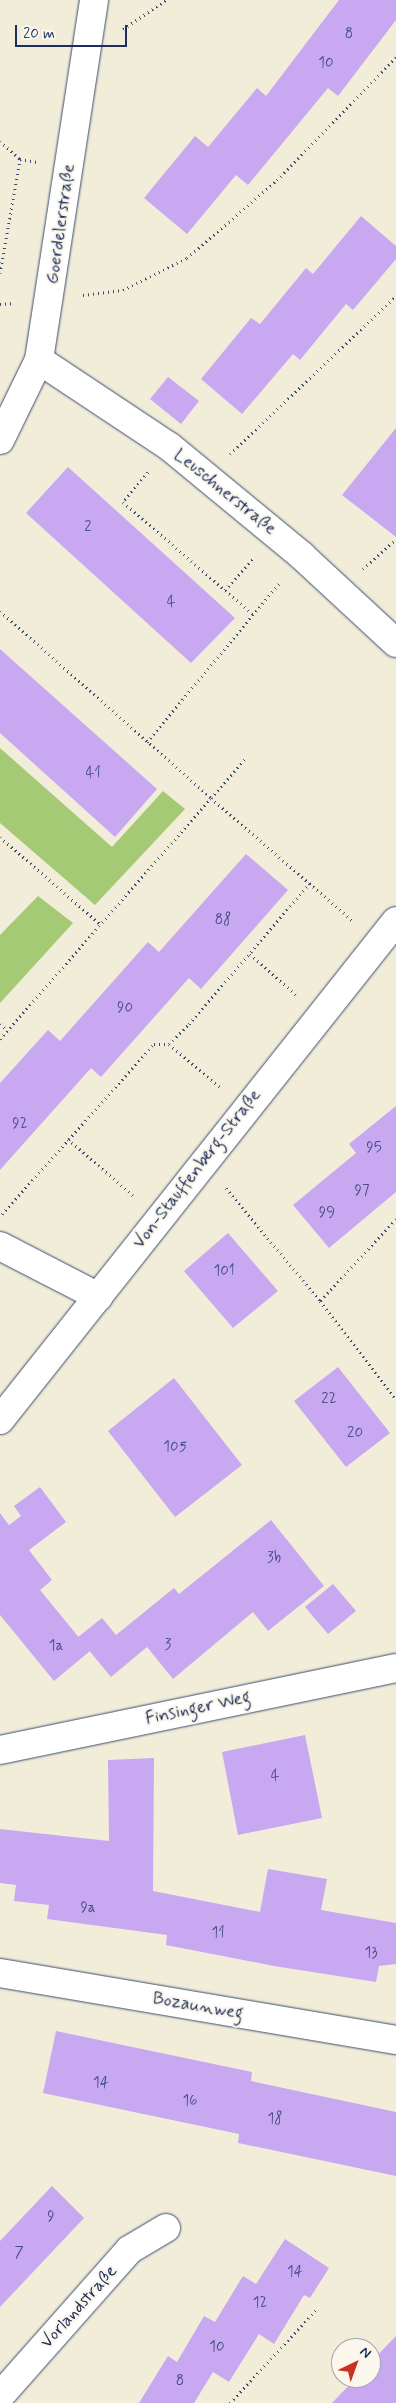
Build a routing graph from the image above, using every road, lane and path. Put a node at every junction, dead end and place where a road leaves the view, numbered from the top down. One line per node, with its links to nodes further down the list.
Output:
1 (94, 0): 3 (street, Goerdelerstraße)
2 (166, 0): 3 (path)
3 (89, 53): 8 (street, Goerdelerstraße)
4 (396, 57): 8 (path)
5 (0, 141): 6 (path)
6 (0, 273)
7 (396, 296): 12 (path)
8 (50, 300): 9 (street, Goerdelerstraße)
9 (39, 360): 10 (street, Goerdelerstraße); 11 (street, Leuschnerstraße)
10 (0, 440)
11 (170, 447): 12 (street, Leuschnerstraße); 17 (path)
12 (207, 477): 13 (street, Leuschnerstraße)
13 (276, 533): 15 (street, Leuschnerstraße); 17 (path)
14 (396, 539): 16 (path)
15 (302, 556): 19 (path); 20 (street, Leuschnerstraße)
16 (365, 567)
17 (225, 590): 19 (path)
18 (0, 612): 21 (path)
19 (254, 615): 21 (path)
20 (396, 643)
21 (147, 742): 23 (path)
22 (246, 758): 23 (path)
23 (211, 798): 25 (path); 27 (path)
24 (0, 837): 27 (path)
25 (310, 883): 28 (path); 29 (path)
26 (396, 921): 28 (street, Von-Stauffenberg-Straße)
27 (100, 924): 32 (path)
28 (378, 944): 30 (street, Von-Stauffenberg-Straße)
29 (250, 954): 30 (path); 34 (path)
30 (319, 1016): 35 (street, Von-Stauffenberg-Straße)
31 (0, 1024): 32 (path)
32 (8, 1030): 33 (path)
33 (0, 1039)
34 (169, 1044): 35 (path); 36 (path)
35 (245, 1108): 37 (street, Von-Stauffenberg-Straße)
36 (68, 1138): 38 (path); 39 (path)
37 (204, 1161): 39 (street, Von-Stauffenberg-Straße); 43 (path)
38 (0, 1216)
39 (157, 1217): 42 (street, Von-Stauffenberg-Straße)
40 (396, 1219): 43 (path)
41 (0, 1246): 42 (street)
42 (99, 1297): 45 (street, Von-Stauffenberg-Straße)
43 (320, 1301): 44 (path)
44 (396, 1399)
45 (0, 1420)
46 (396, 1668): 47 (street, Finsinger Weg)
47 (0, 1750)
48 (0, 1974): 49 (street, Bozaunweg)
49 (396, 2040)
50 (166, 2228): 52 (street, Vorlandstraße)
51 (318, 2308): 53 (path)
52 (0, 2396)
53 (230, 2403)

